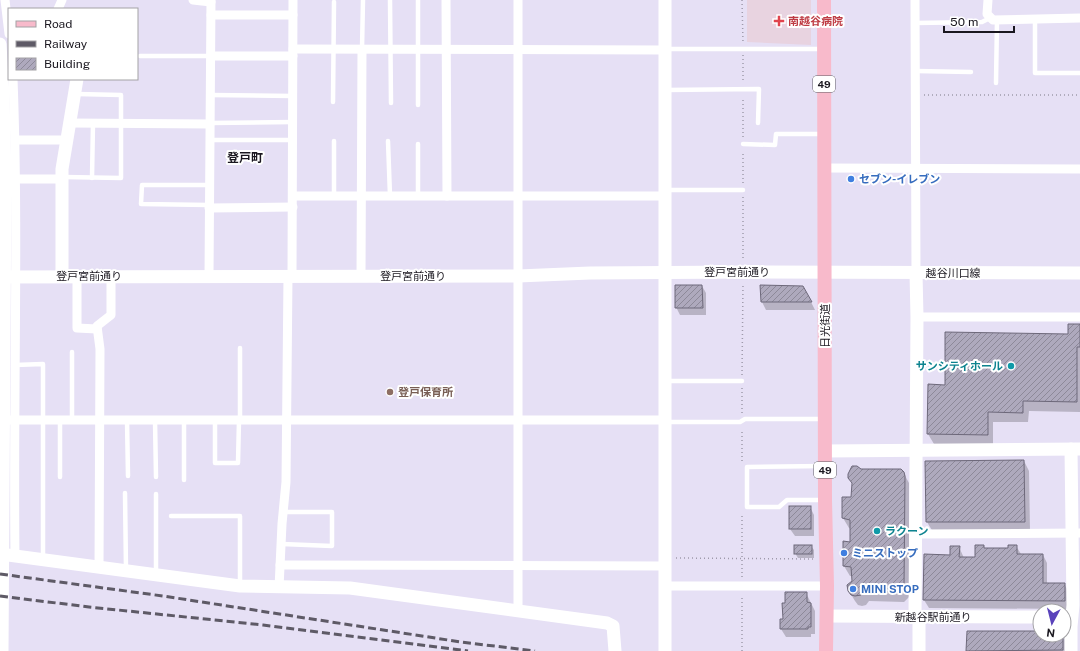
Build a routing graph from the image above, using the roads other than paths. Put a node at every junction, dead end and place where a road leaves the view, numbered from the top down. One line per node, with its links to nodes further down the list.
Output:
1 (5, 0): 21 (street)
2 (193, 0): 13 (street)
3 (293, 0): 16 (street)
4 (363, 0): 26 (lane)
5 (390, 0): 27 (lane)
6 (418, 0): 28 (lane)
7 (446, 0): 29 (street)
8 (518, 0): 30 (street)
9 (665, 0): 23 (street)
10 (824, 0): 24 (main road, 日光街道 / 49)
11 (915, 0): 20 (street)
12 (988, 0): 18 (street)
13 (211, 1): 15 (street)
14 (334, 2): 25 (lane)
15 (211, 15): 16 (street); 33 (street)
16 (293, 15): 31 (street)
17 (1080, 18): 19 (street)
18 (994, 19): 19 (street); 20 (lane); 39 (lane)
19 (1035, 19): 36 (lane)
20 (915, 23): 34 (street)
21 (8, 26)
22 (0, 44): 65 (street)
23 (664, 49): 24 (lane); 30 (street); 40 (street)
24 (824, 49): 53 (main road, 日光街道 / 49)
25 (334, 50): 26 (street); 31 (street); 44 (lane)
26 (362, 50): 27 (street); 73 (street)
27 (390, 50): 28 (street); 45 (lane)
28 (418, 50): 29 (street); 46 (lane)
29 (446, 50): 30 (street); 76 (street)
30 (518, 50): 77 (street)
31 (293, 53): 33 (street); 43 (street)
32 (140, 56): 33 (lane)
33 (210, 56): 42 (street)
34 (916, 71): 35 (lane); 63 (street)
35 (972, 72)
36 (1080, 73)
37 (13, 80): 54 (street)
38 (77, 80): 41 (street)
39 (996, 83)
40 (665, 90): 52 (lane); 70 (street)
41 (76, 94): 48 (street); 50 (lane)
42 (210, 95): 43 (lane); 51 (street)
43 (293, 96): 47 (street)
44 (333, 102)
45 (391, 103)
46 (418, 105)
47 (293, 122): 51 (lane); 57 (street)
48 (70, 123): 49 (street); 55 (street)
49 (93, 123): 50 (street); 67 (lane)
50 (121, 123): 51 (street); 67 (lane)
51 (210, 123): 56 (street)
52 (758, 123)
53 (824, 134): 61 (lane); 62 (main road, 日光街道 / 49)
54 (15, 140): 55 (street); 65 (street)
55 (67, 140): 66 (street)
56 (210, 140): 57 (lane); 68 (street)
57 (293, 140): 71 (street)
58 (334, 141): 72 (lane)
59 (388, 141): 74 (lane)
60 (418, 144): 75 (lane)
61 (743, 144)
62 (825, 168): 63 (street); 80 (main road, 日光街道 / 49)
63 (915, 168): 64 (street); 82 (street)
64 (1080, 169)
65 (10, 178): 66 (street); 92 (street); 150 (street)
66 (62, 178): 67 (lane); 84 (street)
67 (92, 178)
68 (210, 185): 78 (street); 78 (lane)
69 (743, 190): 70 (lane)
70 (664, 193): 77 (street); 81 (street)
71 (293, 196): 72 (street); 79 (street)
72 (334, 196): 73 (street)
73 (362, 196): 74 (street); 89 (street)
74 (390, 196): 75 (street)
75 (418, 196): 76 (street)
76 (447, 196): 77 (street)
77 (518, 196): 90 (street)
78 (209, 206): 79 (street); 87 (street)
79 (293, 207): 88 (street)
80 (825, 272): 81 (street, 登戸宮前通り); 82 (street, 越谷川口線); 101 (main road, 日光街道 / 49)
81 (665, 273): 90 (street, 登戸宮前通り); 99 (street)
82 (916, 273): 83 (street, 越谷川口線); 93 (street)
83 (1080, 273)
84 (62, 276): 85 (street, 登戸宮前通り); 92 (street, 登戸宮前通り)
85 (77, 276): 86 (street, 登戸宮前通り); 95 (street)
86 (111, 276): 87 (street, 登戸宮前通り); 95 (street)
87 (209, 276): 88 (street, 登戸宮前通り)
88 (290, 276): 89 (street, 登戸宮前通り); 113 (street)
89 (361, 276): 90 (street, 登戸宮前通り)
90 (518, 276): 114 (street)
91 (0, 277): 92 (street, 登戸宮前通り)
92 (15, 277): 98 (street)
93 (917, 317): 94 (street); 118 (street)
94 (1080, 317)
95 (97, 329): 107 (street)
96 (240, 348): 112 (lane)
97 (72, 352): 106 (lane)
98 (15, 364): 103 (street); 104 (lane)
99 (664, 381): 100 (lane); 115 (street)
100 (742, 381)
101 (825, 419): 115 (lane); 117 (main road, 日光街道 / 49)
102 (0, 420): 103 (street)
103 (14, 420): 104 (street); 133 (street)
104 (43, 420): 105 (street); 134 (lane)
105 (60, 420): 106 (street); 121 (lane)
106 (72, 420): 107 (street)
107 (100, 420): 108 (street); 138 (street)
108 (127, 420): 109 (street); 120 (lane)
109 (155, 420): 110 (street); 122 (lane)
110 (184, 420): 111 (street); 123 (lane)
111 (215, 420): 112 (street); 112 (lane)
112 (239, 420): 113 (street)
113 (288, 420): 114 (street); 127 (street)
114 (518, 420): 115 (street); 137 (street)
115 (664, 421): 135 (street)
116 (1076, 449): 118 (street); 129 (street)
117 (825, 451): 118 (street); 119 (main road, 日光街道 / 49)
118 (916, 451): 130 (street)
119 (825, 466): 126 (main road, 日光街道 / 49); 126 (lane)
120 (128, 476)
121 (60, 477)
122 (156, 477)
123 (184, 480)
124 (125, 493): 139 (lane)
125 (156, 494): 140 (lane)
126 (825, 500): 143 (main road, 日光街道 / 49)
127 (283, 512): 131 (street); 131 (lane)
128 (171, 516): 141 (lane)
129 (1076, 533): 130 (street); 149 (street)
130 (916, 534): 147 (street)
131 (282, 544): 136 (street)
132 (0, 554): 133 (street)
133 (16, 556): 134 (street)
134 (43, 560): 138 (street)
135 (668, 562): 137 (street); 142 (street)
136 (280, 564): 137 (street); 144 (street)
137 (518, 566): 145 (street)
138 (99, 568): 139 (street)
139 (126, 571): 140 (street)
140 (156, 575): 141 (street)
141 (240, 586): 144 (street)
142 (664, 586): 143 (street); 152 (street)
143 (827, 586): 146 (main road, 日光街道 / 49)
144 (279, 588): 145 (street)
145 (518, 610): 151 (street)
146 (826, 616): 147 (street, 新越谷駅前通り); 153 (main road, 日光街道 / 49)
147 (917, 617): 148 (street, 新越谷駅前通り); 154 (street)
148 (1032, 617)
149 (1072, 617)
150 (2, 651)
151 (615, 651)
152 (665, 651)
153 (826, 651)
154 (919, 651)

